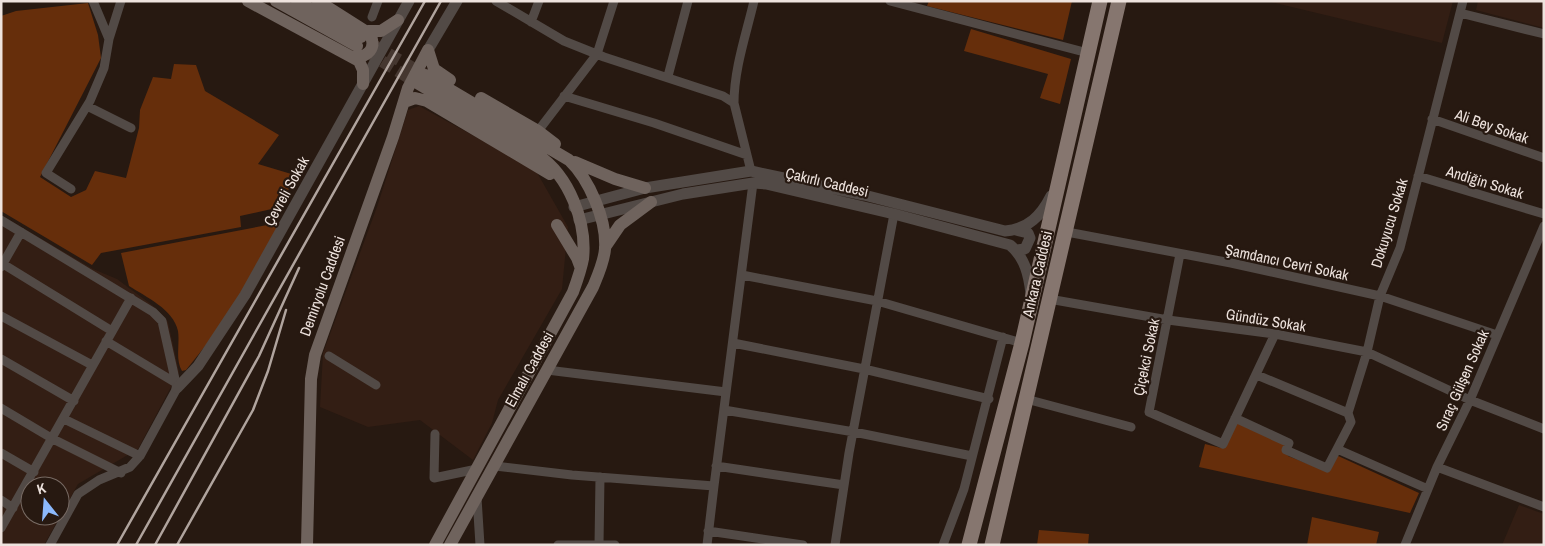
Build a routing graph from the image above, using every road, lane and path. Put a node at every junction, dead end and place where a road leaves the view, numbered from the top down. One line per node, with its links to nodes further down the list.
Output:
1 (92, 1): 26 (street)
2 (121, 1): 26 (street)
3 (248, 1): 27 (main road)
4 (276, 1): 27 (main road)
5 (297, 1): 19 (main road)
6 (301, 1): 19 (main road)
7 (409, 1): 23 (street, Çevreli Sokak)
8 (457, 1): 28 (street)
9 (496, 1): 24 (street)
10 (539, 1): 24 (street)
11 (614, 1): 30 (street)
12 (688, 1): 31 (street)
13 (754, 1): 35 (street)
14 (890, 1): 20 (street)
15 (1100, 1): 29 (main road, Ankara Caddesi)
16 (1119, 1): 61 (main road, Ankara Caddesi)
17 (1463, 1): 21 (street, Dokuyucu Sokak)
18 (376, 2): 22 (street)
19 (316, 6): 27 (main road)
20 (922, 6): 29 (street)
21 (1460, 13): 25 (street); 37 (street, Dokuyucu Sokak)
22 (372, 18)
23 (398, 20): 27 (main road); 32 (street, Çevreli Sokak)
24 (531, 22): 30 (street)
25 (1544, 34)
26 (110, 38): 36 (street)
27 (360, 43): 32 (main road)
28 (428, 50): 34 (main road, Demiryolu Caddesi); 39 (main road)
29 (1088, 53): 46 (main road, Ankara Caddesi)
30 (597, 54): 31 (street); 33 (street)
31 (668, 76): 35 (street)
32 (363, 84): 89 (street, Çevreli Sokak)
33 (564, 96): 39 (street); 40 (street)
34 (404, 102): 50 (main road); 129 (main road, Demiryolu Caddesi)
35 (734, 103): 40 (street)
36 (87, 106): 38 (street); 48 (street)
37 (1432, 119): 41 (street, Ali Bey Sokak); 44 (street, Dokuyucu Sokak)
38 (131, 128)
39 (538, 131): 42 (main road)
40 (747, 155): 43 (street)
41 (1544, 158)
42 (569, 160): 47 (main road); 49 (main road); 50 (main road)
43 (751, 171): 47 (street, Çakırlı Caddesi); 59 (street, Çakırlı Caddesi)
44 (1418, 176): 53 (street, Andiğin Sokak); 68 (street, Dokuyucu Sokak)
45 (753, 183): 51 (street, Çakırlı Caddesi); 52 (street, Çakırlı Caddesi); 67 (street)
46 (1057, 183): 59 (street); 69 (main road, Ankara Caddesi)
47 (645, 188): 49 (street, Çakırlı Caddesi)
48 (71, 189)
49 (594, 200): 50 (street, Çakırlı Caddesi); 54 (main road, Elmalı Caddesi)
50 (573, 202): 56 (main road, Elmalı Caddesi)
51 (651, 202): 54 (street, Çakırlı Caddesi); 62 (main road)
52 (894, 214): 63 (street, Çakırlı Caddesi); 72 (street)
53 (1544, 214)
54 (599, 216): 56 (street, Çakırlı Caddesi); 62 (main road, Elmalı Caddesi)
55 (1, 220): 60 (street)
56 (579, 220): 66 (main road, Elmalı Caddesi)
57 (557, 225): 66 (main road)
58 (1544, 226): 77 (street, Sıraç Gülşen Sokak)
59 (1016, 230): 63 (street)
60 (20, 232): 65 (street); 70 (street)
61 (1067, 232): 64 (street, Şamdancı Cevri Sokak); 71 (main road, Ankara Caddesi)
62 (605, 247): 87 (main road, Elmalı Caddesi)
63 (1016, 250): 69 (street)
64 (1180, 254): 68 (street, Şamdancı Cevri Sokak); 74 (street, Çiçekci Sokak)
65 (2, 265): 75 (street)
66 (580, 270): 113 (main road, Elmalı Caddesi)
67 (742, 275): 72 (street); 80 (street)
68 (1380, 296): 77 (street, Şamdancı Cevri Sokak); 82 (street, Dokuyucu Sokak)
69 (1032, 297): 81 (main road, Ankara Caddesi)
70 (131, 298): 75 (street); 89 (street)
71 (1049, 299): 74 (street, Gündüz Sokak); 93 (main road, Ankara Caddesi)
72 (877, 301): 78 (street); 86 (street)
73 (1, 316): 85 (street)
74 (1168, 320): 76 (street, Gündüz Sokak); 99 (street, Çiçekci Sokak)
75 (112, 331): 79 (street)
76 (1275, 334): 82 (street, Gündüz Sokak); 88 (street, Çiçekci Sokak)
77 (1496, 335): 94 (street, Sıraç Gülşen Sokak)
78 (1003, 337): 81 (street); 92 (street)
79 (106, 342): 85 (street); 89 (street)
80 (732, 343): 86 (street); 91 (street)
81 (1022, 343): 122 (main road, Ankara Caddesi)
82 (1368, 352): 94 (street, Gündüz Sokak); 98 (street, Dokuyucu Sokak)
83 (329, 356): 90 (street)
84 (1, 359): 95 (street)
85 (92, 365): 95 (street)
86 (864, 369): 92 (street); 103 (street)
87 (547, 370): 91 (street); 110 (main road, Elmalı Caddesi)
88 (1257, 375): 98 (street); 99 (street, Çiçekci Sokak)
89 (177, 385): 108 (street)
90 (376, 386)
91 (726, 392): 97 (street)
92 (989, 399): 109 (street)
93 (1026, 399): 101 (street); 141 (main road, Ankara Caddesi)
94 (1470, 400): 102 (street, Gündüz Sokak); 112 (street, Sıraç Gülşen Sokak)
95 (74, 401): 100 (street)
96 (1, 408): 105 (street)
97 (724, 410): 103 (street); 111 (street)
98 (1348, 413): 106 (street, Dokuyucu Sokak)
99 (1236, 418): 106 (street, Dokuyucu Sokak)
100 (64, 419): 105 (street); 108 (street)
101 (1131, 427)
102 (1544, 429)
103 (854, 432): 109 (street); 117 (street)
104 (435, 434): 113 (street)
105 (53, 438): 114 (street); 115 (street)
106 (1337, 449): 119 (street)
107 (1, 454): 114 (street)
108 (140, 456): 115 (street)
109 (972, 456): 138 (street)
110 (495, 466): 116 (street); 120 (main road, Elmalı Caddesi)
111 (716, 466): 117 (street); 118 (street)
112 (1437, 467): 119 (street, Sıraç Gülşen Sokak); 124 (street)
113 (477, 469): 130 (main road, Elmalı Caddesi)
114 (34, 472): 123 (street)
115 (121, 473): 128 (street)
116 (600, 477): 118 (street); 127 (street)
117 (844, 485): 137 (street)
118 (714, 486): 126 (street)
119 (1428, 489): 142 (street, Sıraç Gülşen Sokak)
120 (477, 498): 131 (main road, Elmalı Caddesi); 132 (street)
121 (1, 500): 123 (street)
122 (982, 500): 139 (main road); 140 (main road, Ankara Caddesi)
123 (14, 508): 125 (street)
124 (1544, 508)
125 (1, 528)
126 (708, 530): 135 (street); 136 (street)
127 (599, 544): 133 (street); 134 (street)
128 (50, 545)
129 (307, 545)
130 (435, 545)
131 (450, 545)
132 (480, 545)
133 (558, 545)
134 (616, 545)
135 (706, 545)
136 (803, 545)
137 (835, 545)
138 (943, 545)
139 (959, 545)
140 (969, 545)
141 (992, 545)
142 (1405, 545)

